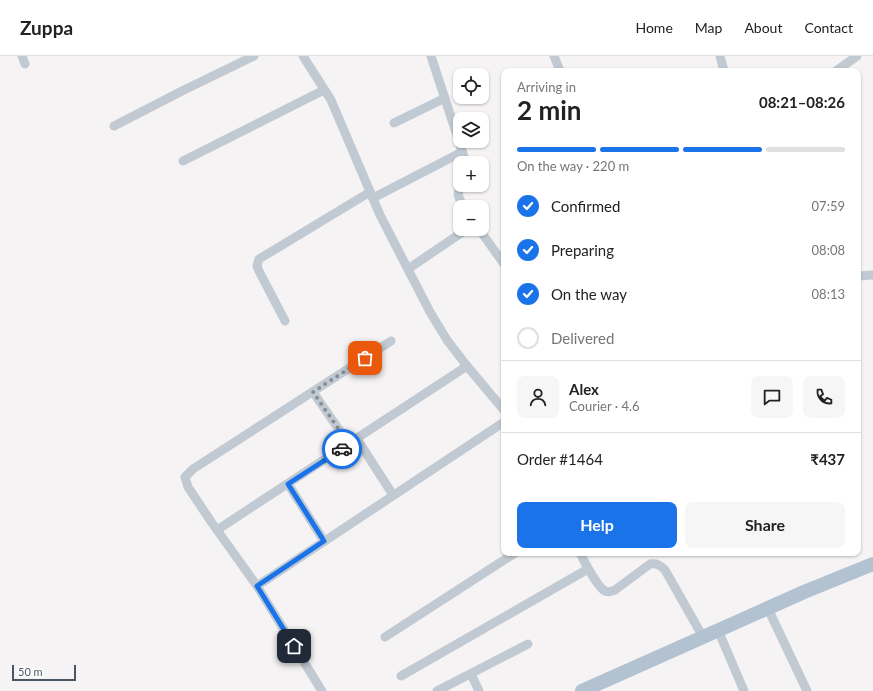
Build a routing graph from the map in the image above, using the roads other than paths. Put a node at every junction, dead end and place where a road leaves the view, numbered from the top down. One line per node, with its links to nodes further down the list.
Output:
1 (254, 56): 13 (street)
2 (303, 56): 10 (street)
3 (431, 56): 11 (street)
4 (554, 56): 7 (street)
5 (720, 56): 8 (street)
6 (857, 56): 9 (street)
7 (559, 68)
8 (723, 68)
9 (840, 68)
10 (324, 90): 16 (street); 17 (street)
11 (444, 98): 12 (street); 14 (street)
12 (394, 123)
13 (114, 126)
14 (462, 152): 15 (street); 17 (street)
15 (463, 156)
16 (183, 161)
17 (372, 195): 23 (street); 26 (street)
18 (456, 236): 23 (street)
19 (484, 236): 21 (street)
20 (501, 249): 21 (street)
21 (496, 253): 22 (street)
22 (501, 260)
23 (408, 269): 28 (street)
24 (873, 275): 25 (street)
25 (861, 276)
26 (284, 321)
27 (391, 341): 29 (street)
28 (467, 366): 30 (street); 32 (street)
29 (313, 392): 32 (street); 35 (street)
30 (501, 406)
31 (501, 424): 34 (street)
32 (353, 442): 33 (street); 34 (street)
33 (288, 484): 35 (street); 36 (street)
34 (393, 495): 36 (street)
35 (217, 530): 42 (street)
36 (324, 541): 42 (street)
37 (510, 556): 44 (street)
38 (582, 556): 40 (street)
39 (873, 564): 41 (main road)
40 (588, 569): 45 (street); 49 (street)
41 (864, 574): 43 (main road); 45 (main road)
42 (257, 586): 50 (street)
43 (771, 615): 46 (main road); 56 (street)
44 (385, 637)
45 (703, 637): 53 (main road)
46 (721, 637): 54 (main road); 55 (street)
47 (528, 644): 48 (street)
48 (471, 674): 51 (street); 52 (street)
49 (400, 676)
50 (322, 691)
51 (437, 691)
52 (479, 691)
53 (582, 691)
54 (604, 691)
55 (744, 691)
56 (807, 691)

